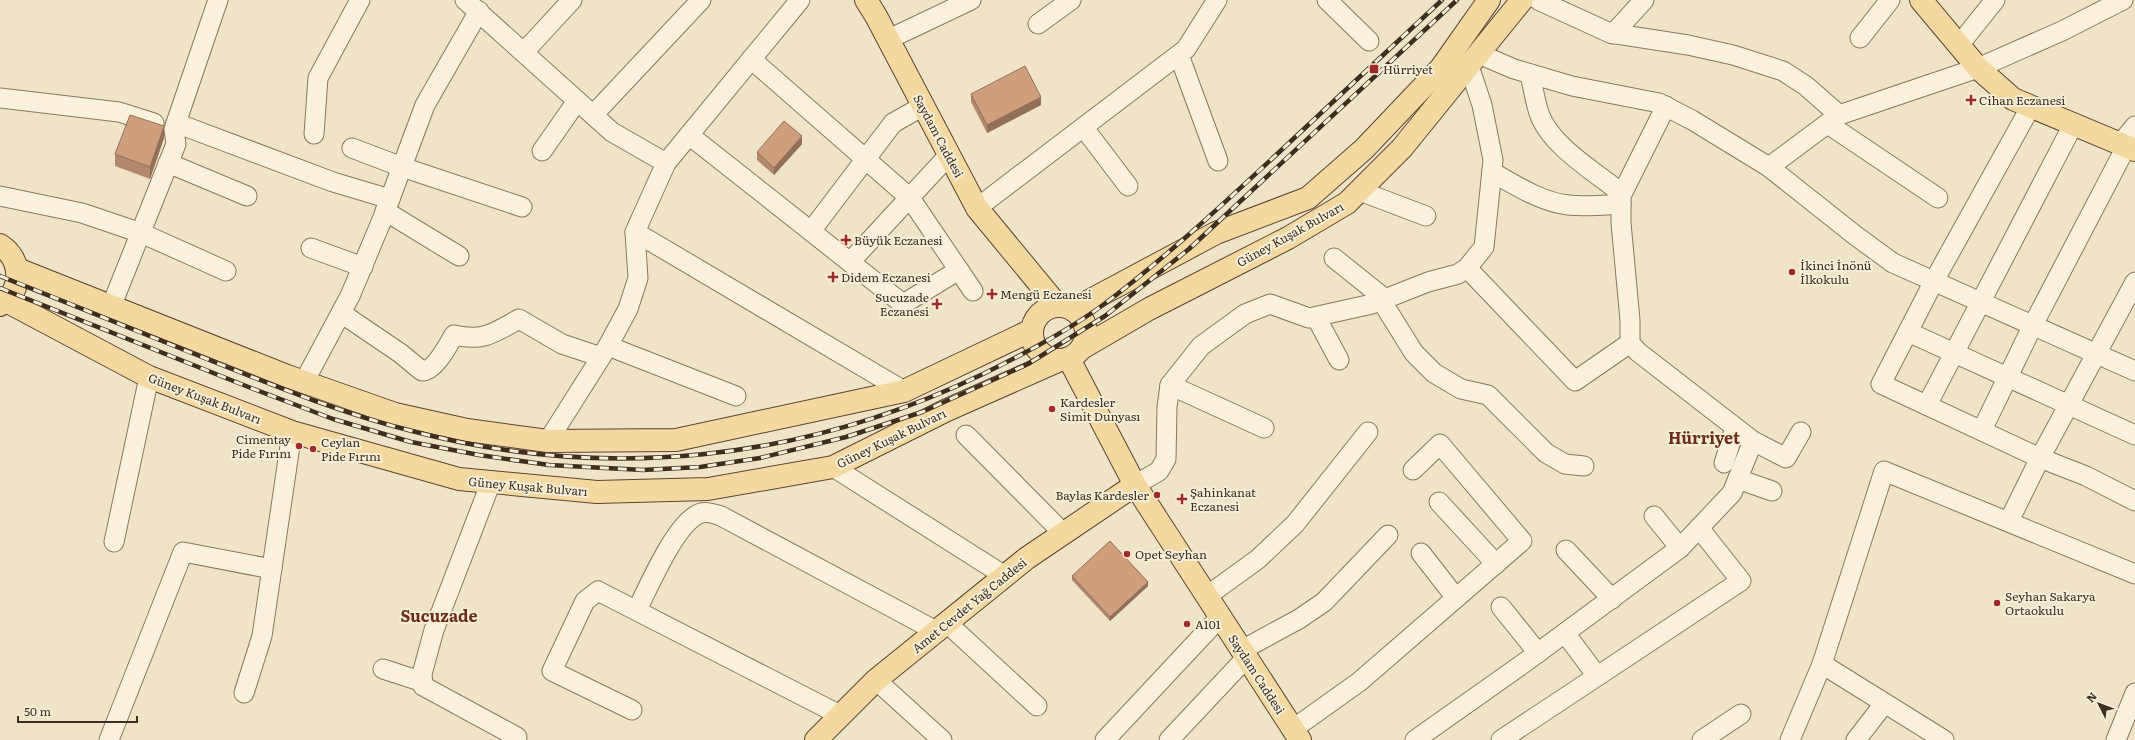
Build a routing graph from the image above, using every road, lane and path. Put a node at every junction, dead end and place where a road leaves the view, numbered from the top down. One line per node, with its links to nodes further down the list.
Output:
1 (218, 0): 40 (street)
2 (360, 0): 42 (street)
3 (572, 0): 26 (street)
4 (701, 0): 37 (street)
5 (800, 0): 28 (street)
6 (866, 0): 23 (main road, Saydam Caddesi)
7 (971, 0): 23 (street)
8 (1071, 0): 20 (street)
9 (1217, 0): 27 (street)
10 (1327, 0): 24 (street)
11 (1522, 0): 29 (main road, Güney Kuşak Bulvarı)
12 (1538, 0): 21 (street)
13 (1644, 0): 21 (street)
14 (1890, 0): 22 (street)
15 (1921, 0): 25 (main road)
16 (1995, 0): 25 (street)
17 (2123, 0): 30 (street)
18 (1488, 1): 87 (main road, Güney Kuşak Bulvarı)
19 (472, 6): 26 (street); 52 (street)
20 (1038, 24)
21 (1613, 34): 38 (street)
22 (1860, 38)
23 (889, 39): 34 (main road, Saydam Caddesi)
24 (1369, 41)
25 (1959, 45): 30 (main road)
26 (524, 52): 33 (street)
27 (1179, 54): 41 (street); 49 (street)
28 (751, 59): 43 (street); 48 (street)
29 (1474, 60): 31 (street); 54 (street); 56 (main road, Güney Kuşak Bulvarı)
30 (1978, 68): 36 (main road); 38 (street)
31 (1530, 74): 35 (street); 61 (street)
32 (0, 98): 40 (street)
33 (577, 101): 37 (street); 46 (street)
34 (923, 106): 47 (main road, Saydam Caddesi); 48 (street)
35 (1666, 106): 53 (street); 61 (street)
36 (2030, 106): 39 (main road); 80 (street)
37 (593, 115): 51 (street)
38 (1834, 119): 53 (street); 60 (street)
39 (2074, 123): 44 (main road); 84 (street)
40 (175, 126): 50 (street); 62 (street)
41 (1084, 128): 55 (street); 64 (street)
42 (314, 134)
43 (689, 135): 51 (street); 66 (street)
44 (2129, 141): 91 (street)
45 (352, 148): 52 (street)
46 (542, 151)
47 (949, 155): 59 (street); 64 (main road, Saydam Caddesi)
48 (866, 161): 59 (street); 66 (street)
49 (1218, 161)
50 (168, 163): 58 (street); 68 (street)
51 (666, 163): 67 (street)
52 (402, 167): 62 (street); 63 (street)
53 (1769, 168): 80 (street)
54 (1492, 172): 61 (street); 76 (street)
55 (1128, 186)
56 (1360, 191): 65 (street); 97 (main road, Güney Kuşak Bulvarı)
57 (0, 196): 68 (street)
58 (247, 196)
59 (910, 198): 73 (street); 78 (street)
60 (1938, 198)
61 (1621, 200): 93 (street)
62 (388, 205): 71 (street); 75 (street)
63 (522, 206)
64 (977, 208): 74 (main road, Saydam Caddesi)
65 (1426, 216)
66 (811, 231): 73 (street)
67 (635, 232): 94 (street); 104 (street)
68 (141, 233): 79 (street); 86 (street)
69 (2, 242): 77 (main road)
70 (311, 248): 75 (street)
71 (459, 256)
72 (1334, 258): 83 (street)
73 (850, 262): 78 (street)
74 (1023, 265): 87 (main road, Saydam Caddesi); 90 (main road)
75 (363, 267): 88 (street)
76 (1467, 268): 83 (street); 93 (street)
77 (18, 269): 85 (main road); 86 (main road)
78 (959, 270): 82 (street)
79 (226, 271)
80 (1934, 282): 84 (street); 92 (street)
81 (2135, 282): 96 (street)
82 (973, 291)
83 (1383, 300): 89 (street); 120 (street)
84 (1980, 302): 91 (street); 95 (street)
85 (3, 303): 100 (main road, Güney Kuşak Bulvarı)
86 (111, 307): 102 (main road)
87 (1065, 307): 90 (main road); 97 (main road)
88 (341, 313): 94 (street); 102 (street)
89 (1316, 317): 98 (street); 103 (street)
90 (1033, 325): 97 (main road); 104 (main road)
91 (2033, 325): 96 (street); 101 (street)
92 (1908, 332): 95 (street); 106 (street)
93 (1630, 342): 109 (street)
94 (605, 352): 105 (street); 116 (street)
95 (1954, 353): 101 (street); 106 (street)
96 (2096, 353): 99 (street); 107 (street)
97 (1070, 356): 121 (main road, Güney Kuşak Bulvarı); 125 (main road, Saydam Caddesi)
98 (1339, 360)
99 (2135, 371)
100 (149, 377): 111 (main road, Güney Kuşak Bulvarı); 134 (street)
101 (2008, 377): 107 (street); 110 (street)
102 (304, 382): 116 (main road)
103 (1170, 385): 108 (street); 125 (street)
104 (904, 391): 116 (main road)
105 (736, 396)
106 (1927, 405): 110 (street)
107 (2070, 406): 115 (street); 118 (street)
108 (1264, 428)
109 (1735, 428): 117 (street); 119 (street)
110 (1982, 430): 118 (street)
111 (292, 432): 124 (main road, Güney Kuşak Bulvarı); 139 (street)
112 (1368, 432): 142 (street)
113 (1801, 432): 117 (street)
114 (966, 435): 132 (street)
115 (2135, 435)
116 (548, 441)
117 (1753, 441): 123 (street)
118 (2040, 458): 127 (street); 130 (street)
119 (1724, 463)
120 (1584, 466)
121 (833, 467): 124 (main road, Güney Kuşak Bulvarı); 141 (street)
122 (1413, 470): 138 (street)
123 (1738, 479): 126 (street); 131 (street)
124 (491, 482): 156 (street)
125 (1135, 485): 132 (main road, Amet Cevdet Yağ Caddesi); 142 (main road, Saydam Caddesi)
126 (1772, 491)
127 (2135, 500)
128 (1439, 502): 138 (street)
129 (1654, 516): 135 (street)
130 (2009, 521): 140 (street); 152 (street)
131 (1699, 528): 135 (street); 154 (street)
132 (1064, 534): 141 (main road, Amet Cevdet Yağ Caddesi)
133 (1388, 535): 151 (street)
134 (114, 542)
135 (1680, 548): 144 (street)
136 (1566, 550): 144 (street)
137 (1421, 553): 143 (street)
138 (1496, 564): 143 (street)
139 (272, 569): 157 (street); 166 (street)
140 (2135, 574)
141 (1005, 576): 148 (main road, Amet Cevdet Yağ Caddesi)
142 (1207, 596): 147 (main road, Saydam Caddesi)
143 (1456, 598): 164 (street)
144 (1612, 599): 149 (street)
145 (1501, 607): 150 (street)
146 (636, 610): 148 (street); 161 (street); 163 (street)
147 (1220, 617): 151 (main road, Saydam Caddesi); 169 (street)
148 (941, 627): 155 (main road, Amet Cevdet Yağ Caddesi); 160 (street)
149 (1565, 633): 150 (street); 154 (street)
150 (1538, 653): 171 (street)
151 (1244, 654): 164 (main road, Saydam Caddesi); 170 (street)
152 (1822, 664): 159 (street); 174 (street)
153 (383, 669): 156 (street)
154 (1597, 676): 172 (street)
155 (876, 680): 163 (main road, Amet Cevdet Yağ Caddesi); 168 (street)
156 (423, 682): 165 (street)
157 (244, 693)
158 (2135, 694): 177 (street)
159 (1884, 704): 175 (street); 176 (street)
160 (1037, 706)
161 (632, 710)
162 (1741, 714): 173 (street)
163 (840, 715): 167 (main road, Amet Cevdet Yağ Caddesi)
164 (1296, 734)
165 (516, 737)
166 (109, 740)
167 (816, 740)
168 (942, 740)
169 (1105, 740)
170 (1169, 740)
171 (1415, 740)
172 (1501, 740)
173 (1702, 740)
174 (1790, 740)
175 (1856, 740)
176 (1944, 740)
177 (2116, 740)

